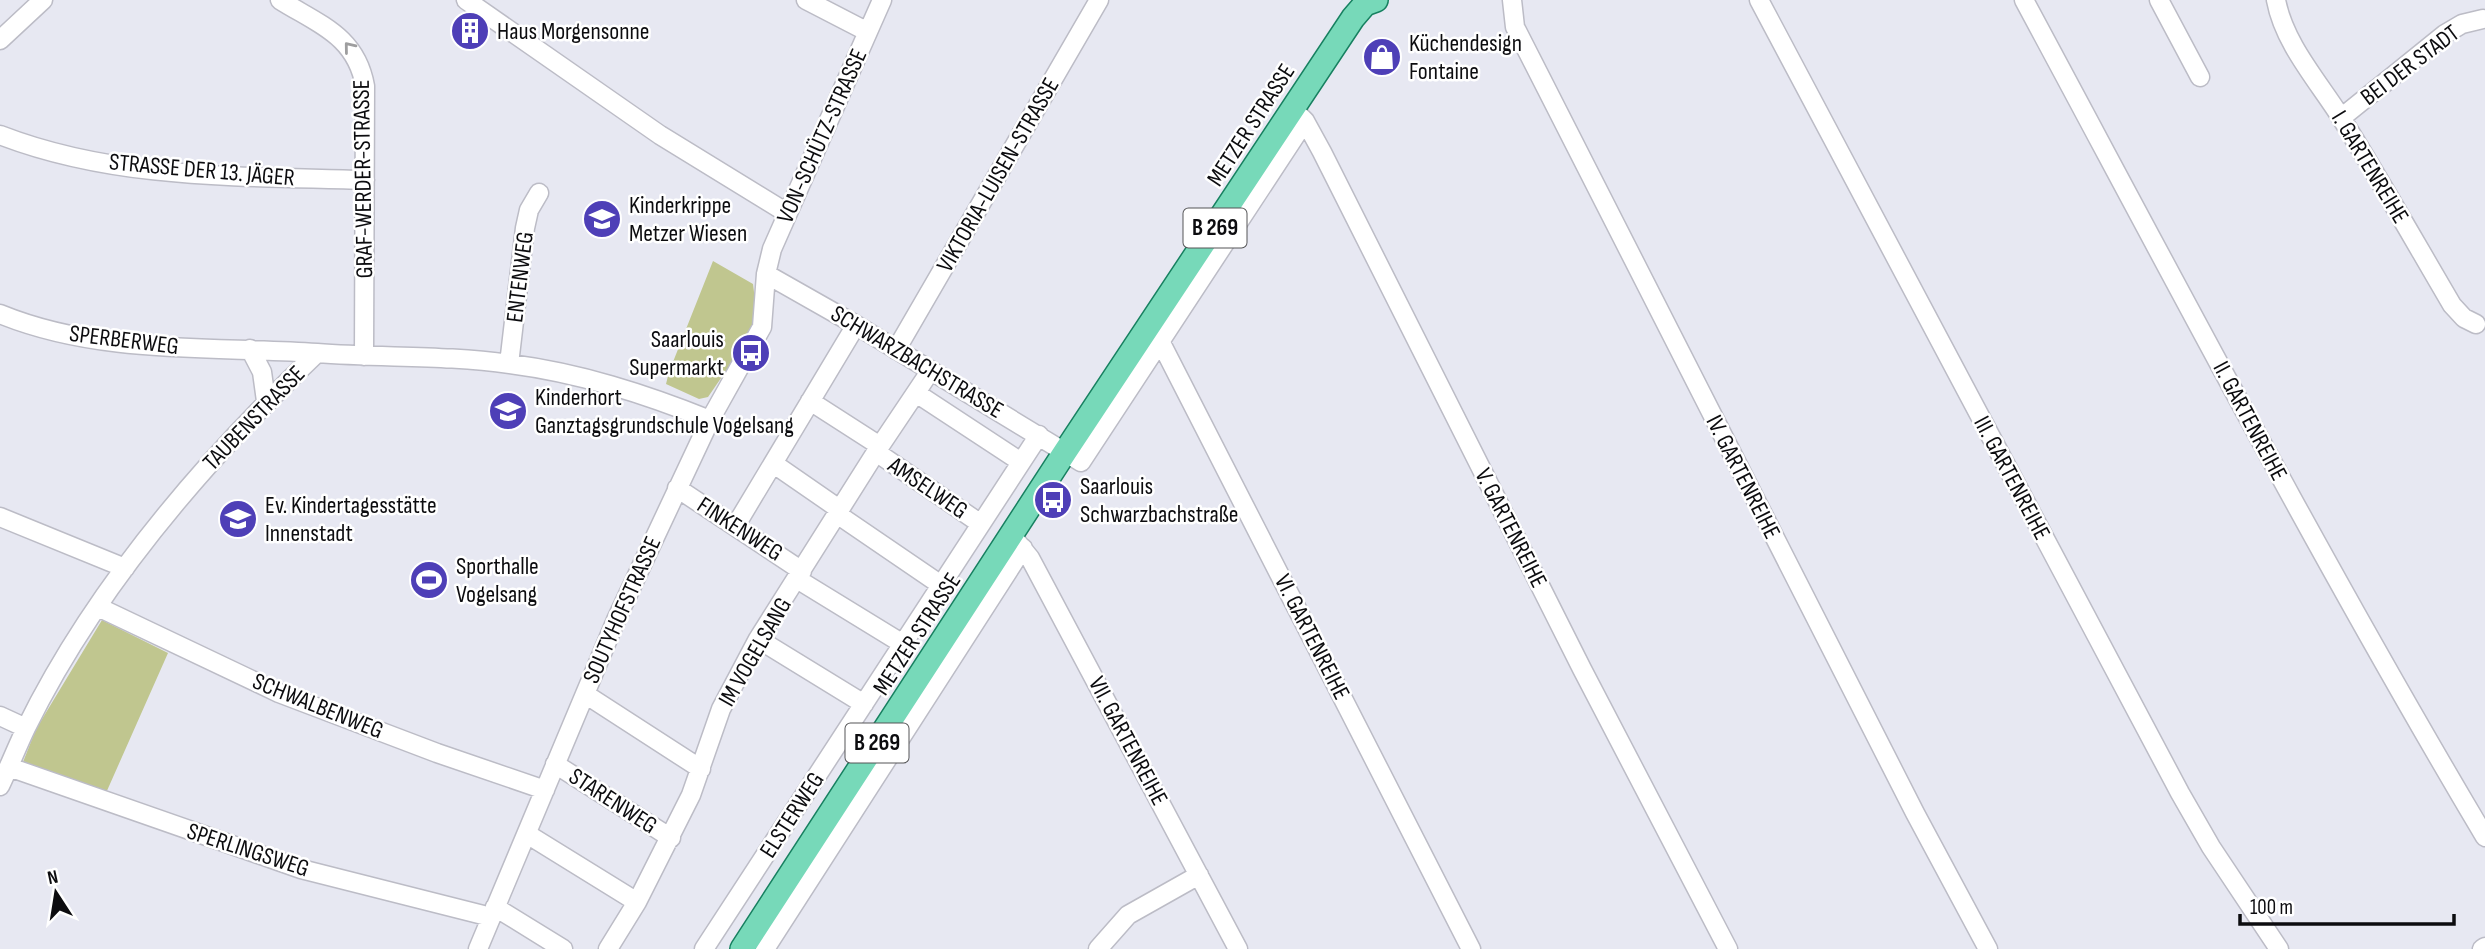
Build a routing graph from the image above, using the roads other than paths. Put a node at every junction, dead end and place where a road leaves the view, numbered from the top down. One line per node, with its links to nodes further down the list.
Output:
1 (43, 0): 15 (street)
2 (280, 0): 20 (street, GRAF-WERDER-STRASSE, one-way to 2)
3 (466, 0): 22 (street)
4 (806, 0): 14 (street)
5 (882, 0): 14 (street, VON-SCHÜTZ-STRASSE)
6 (1099, 0): 29 (street, VIKTORIA-LUISEN-STRASSE)
7 (1512, 0): 80 (street, IV. GARTENREIHE)
8 (1759, 0): 81 (street, III. GARTENREIHE)
9 (2024, 0): 65 (street, II. GARTENREIHE)
10 (2159, 0): 16 (street)
11 (2276, 0): 18 (street, I. GARTENREIHE)
12 (1369, 1): 17 (main road, METZER STRASSE / B 269)
13 (2483, 19): 18 (street, BEI DER STADT)
14 (868, 32): 22 (street, VON-SCHÜTZ-STRASSE)
15 (0, 40)
16 (2200, 77)
17 (1299, 115): 27 (main road, METZER STRASSE / B 269); 79 (street, V. GARTENREIHE)
18 (2341, 118): 25 (street, I. GARTENREIHE)
19 (0, 135): 20 (street, STRASSE DER 13. JÄGER)
20 (365, 180): 31 (street, GRAF-WERDER-STRASSE)
21 (539, 192): 32 (street, ENTENWEG)
22 (787, 213): 23 (street, VON-SCHÜTZ-STRASSE)
23 (766, 274): 26 (street, SCHWARZBACHSTRASSE); 37 (street, SOUTYHOFSTRASSE)
24 (0, 314): 28 (street, SPERBERWEG)
25 (2476, 324)
26 (856, 325): 29 (street, SCHWARZBACHSTRASSE); 36 (street)
27 (1156, 334): 40 (main road, METZER STRASSE / B 269); 78 (street, VI. GARTENREIHE)
28 (250, 349): 30 (street, SPERBERWEG); 35 (street)
29 (896, 350): 33 (street, SCHWARZBACHSTRASSE)
30 (317, 353): 31 (street, TAUBENSTRASSE); 35 (street, TAUBENSTRASSE)
31 (364, 356): 32 (street, TAUBENSTRASSE)
32 (509, 363): 37 (street, TAUBENSTRASSE)
33 (931, 370): 34 (street, IM VOGELSANG); 38 (street, SCHWARZBACHSTRASSE)
34 (916, 393): 39 (street, IM VOGELSANG); 41 (street, SCHWARZBACHSTRASSE)
35 (266, 401): 49 (street, TAUBENSTRASSE)
36 (810, 401): 39 (street, AMSELWEG); 42 (street)
37 (710, 420): 43 (street, SOUTYHOFSTRASSE)
38 (1039, 435): 40 (street, SCHWARZBACHSTRASSE); 41 (street, ELSTERWEG)
39 (878, 449): 44 (street, IM VOGELSANG); 46 (street, AMSELWEG)
40 (1065, 452): 48 (main road, METZER STRASSE / B 269)
41 (1021, 462): 46 (street, ELSTERWEG)
42 (774, 464): 44 (street); 47 (street)
43 (677, 488): 47 (street, FINKENWEG); 55 (street, SOUTYHOFSTRASSE)
44 (838, 511): 50 (street, IM VOGELSANG); 51 (street)
45 (0, 517): 49 (street)
46 (981, 524): 51 (street, ELSTERWEG)
47 (736, 525): 50 (street, FINKENWEG)
48 (1017, 543): 67 (street, VII. GARTENREIHE); 74 (main road, METZER STRASSE / B 269); 75 (street, METZER STRASSE)
49 (125, 568): 52 (street, TAUBENSTRASSE)
50 (800, 575): 53 (street, IM VOGELSANG); 54 (street, FINKENWEG)
51 (941, 585): 54 (street, ELSTERWEG)
52 (98, 607): 58 (street, TAUBENSTRASSE); 63 (street, SCHWALBENWEG)
53 (758, 639): 56 (street); 61 (street, IM VOGELSANG)
54 (903, 644): 56 (street, ELSTERWEG)
55 (585, 694): 59 (street, SOUTYHOFSTRASSE); 61 (street)
56 (864, 704): 73 (street, ELSTERWEG)
57 (0, 716): 58 (street)
58 (26, 728): 60 (street, TAUBENSTRASSE)
59 (555, 764): 63 (street, SOUTYHOFSTRASSE); 66 (street, STARENWEG)
60 (9, 767): 62 (street, TAUBENSTRASSE); 69 (street, SPERLINGSWEG)
61 (701, 769): 66 (street, IM VOGELSANG)
62 (0, 786)
63 (545, 790): 64 (street, SOUTYHOFSTRASSE)
64 (527, 834): 68 (street); 69 (street, SOUTYHOFSTRASSE)
65 (2485, 837)
66 (671, 838): 68 (street, IM VOGELSANG)
67 (1199, 875): 76 (street); 77 (street, VII. GARTENREIHE)
68 (637, 902): 72 (street, IM VOGELSANG)
69 (493, 912): 70 (street, SOUTYHOFSTRASSE); 71 (street)
70 (478, 949)
71 (563, 949)
72 (608, 949)
73 (705, 949)
74 (742, 949)
75 (765, 949)
76 (1098, 949)
77 (1238, 949)
78 (1471, 949)
79 (1728, 949)
80 (1988, 949)
81 (2279, 949)

